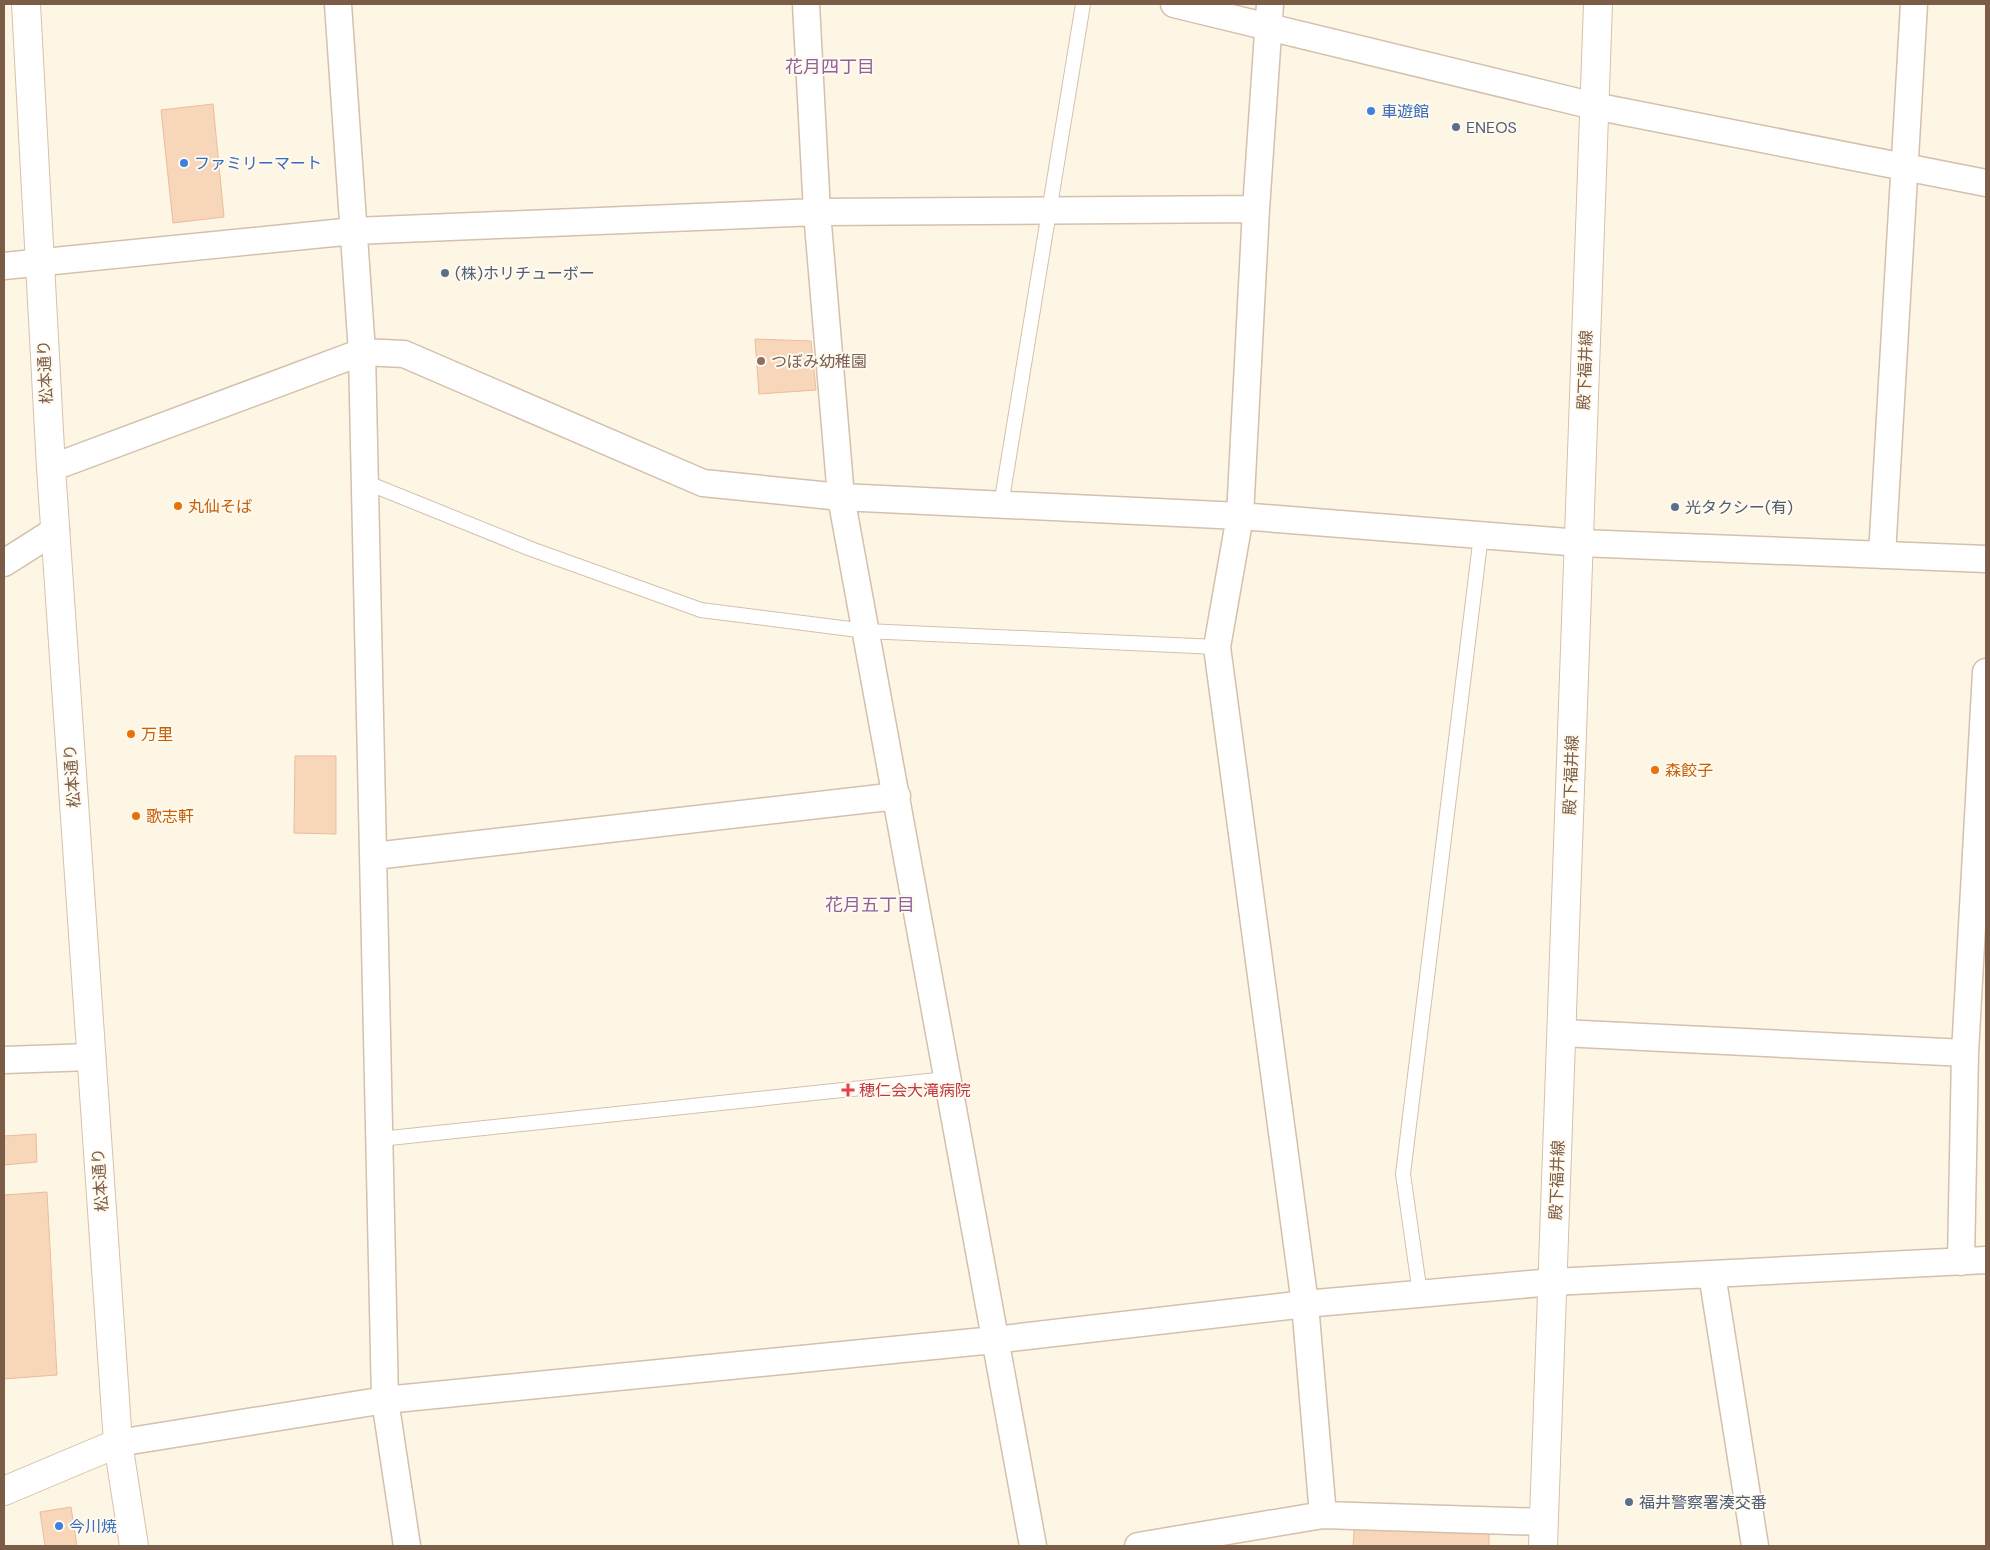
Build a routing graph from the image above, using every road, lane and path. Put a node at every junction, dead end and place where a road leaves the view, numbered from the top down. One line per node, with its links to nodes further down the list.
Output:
1 (26, 4): 16 (street, 松本通り)
2 (338, 4): 15 (street)
3 (806, 4): 14 (street)
4 (1083, 4): 13 (lane)
5 (1174, 4): 8 (street)
6 (1598, 4): 9 (street, 殿下福井線)
7 (1914, 4): 10 (street)
8 (1270, 16): 9 (street); 12 (street)
9 (1594, 106): 10 (street); 26 (street, 殿下福井線)
10 (1905, 167): 11 (street); 27 (street)
11 (1986, 183)
12 (1256, 209): 13 (street); 23 (street)
13 (1049, 211): 14 (street); 22 (lane)
14 (817, 212): 15 (street); 21 (street)
15 (354, 231): 16 (street); 18 (street)
16 (38, 263): 17 (street); 19 (street, 松本通り)
17 (4, 266)
18 (362, 352): 19 (street); 20 (street); 21 (street)
19 (51, 468): 24 (street, 松本通り)
20 (366, 482): 30 (lane); 34 (street)
21 (841, 497): 22 (street); 30 (street)
22 (1001, 505): 23 (street)
23 (1240, 516): 25 (street); 31 (street)
24 (56, 530): 29 (street); 37 (street, 松本通り)
25 (1481, 535): 26 (street); 45 (lane)
26 (1580, 543): 27 (street); 35 (street, 殿下福井線)
27 (1882, 555): 28 (street)
28 (1986, 559)
29 (4, 563)
30 (866, 630): 31 (lane); 33 (street)
31 (1217, 647): 46 (street)
32 (1986, 672): 36 (street)
33 (897, 796): 34 (street); 39 (street)
34 (374, 856): 40 (street)
35 (1562, 1034): 36 (street); 44 (street, 殿下福井線)
36 (1965, 1053): 42 (street)
37 (92, 1058): 38 (street); 49 (street, 松本通り)
38 (4, 1060)
39 (947, 1079): 40 (lane); 47 (street)
40 (380, 1139): 48 (street)
41 (1986, 1260): 42 (street)
42 (1961, 1262): 43 (street)
43 (1712, 1274): 44 (street); 57 (street)
44 (1553, 1282): 45 (street); 52 (street, 殿下福井線)
45 (1420, 1294): 46 (street)
46 (1305, 1304): 47 (street); 51 (street)
47 (994, 1340): 48 (street); 55 (street)
48 (386, 1400): 49 (street); 54 (street)
49 (118, 1443): 50 (street); 53 (street, 松本通り)
50 (4, 1492)
51 (1323, 1515): 52 (street); 56 (street)
52 (1544, 1534)
53 (134, 1546)
54 (407, 1546)
55 (1033, 1546)
56 (1138, 1546)
57 (1755, 1546)

